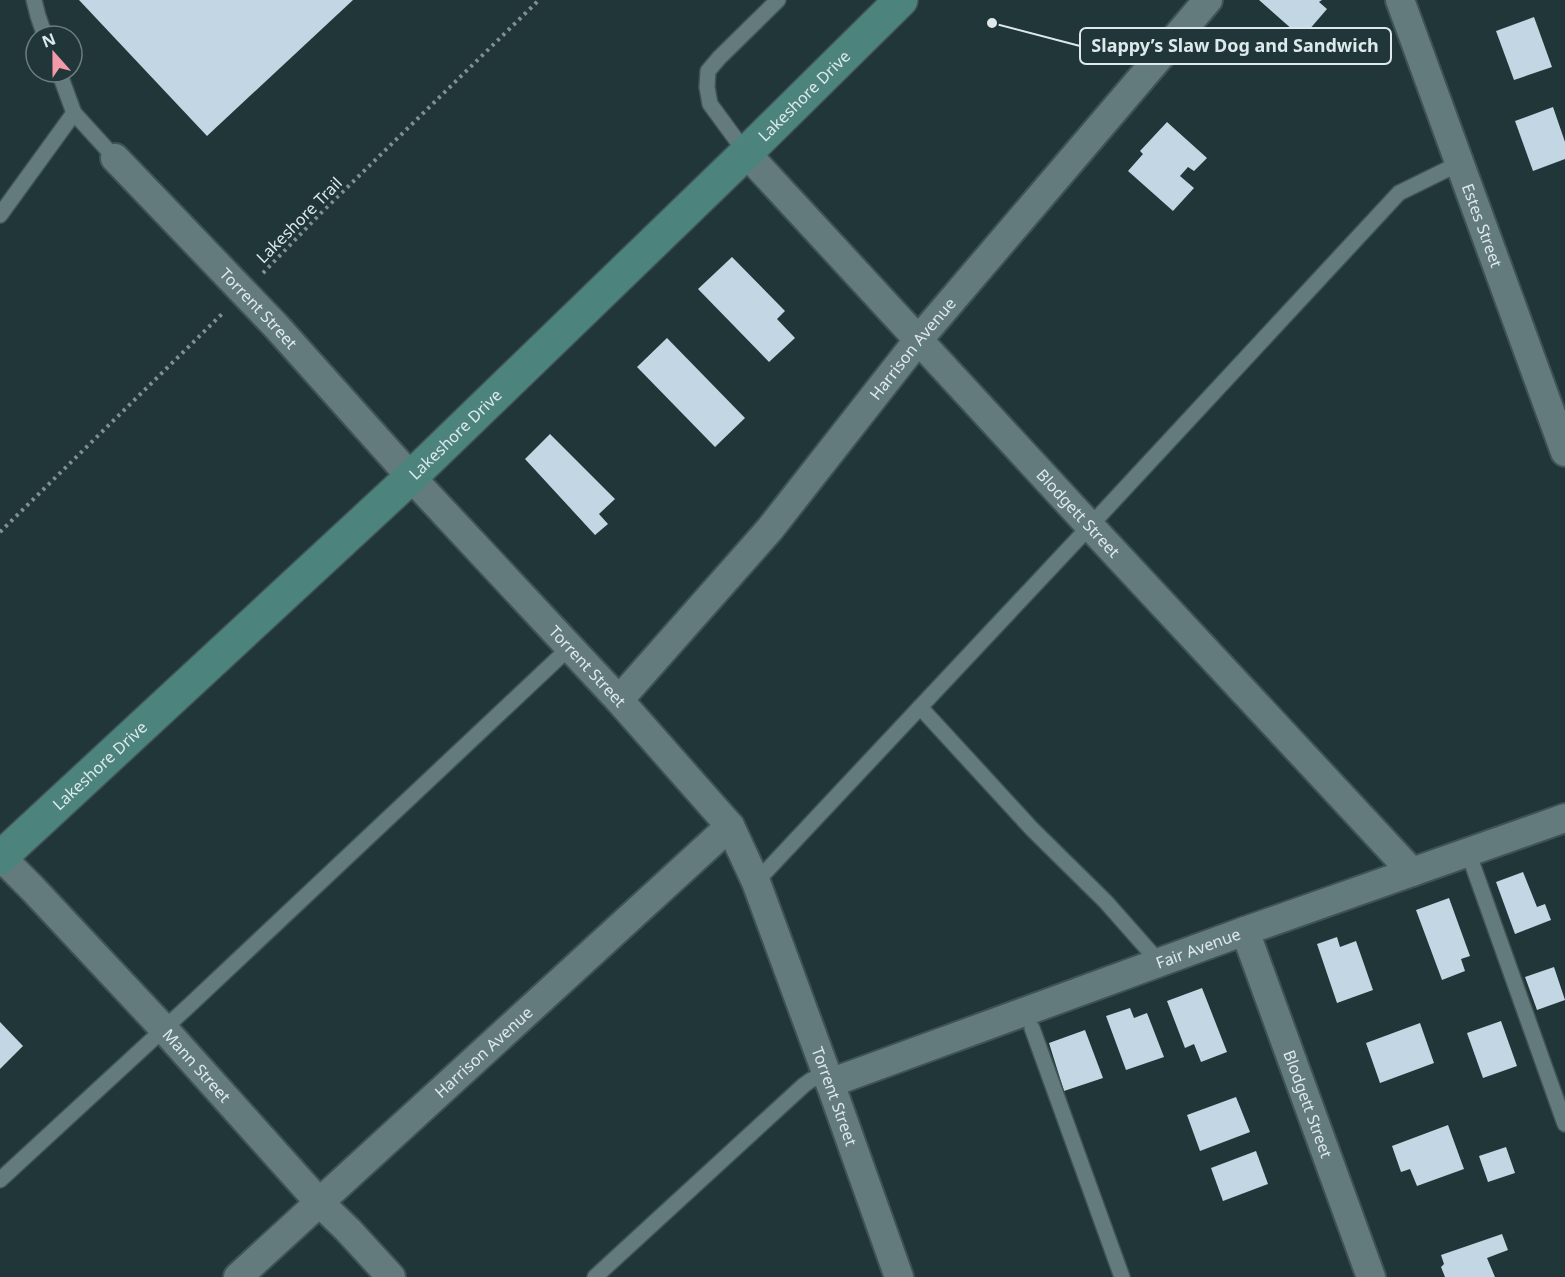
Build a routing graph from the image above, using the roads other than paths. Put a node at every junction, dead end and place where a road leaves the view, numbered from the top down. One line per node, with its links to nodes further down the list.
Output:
1 (34, 0): 6 (lane)
2 (778, 0): 9 (lane)
3 (901, 0): 9 (main road, Lakeshore Drive)
4 (1208, 0): 13 (street, Harrison Avenue)
5 (1400, 0): 11 (street, Estes Street)
6 (41, 24)
7 (63, 84): 8 (lane)
8 (74, 113): 10 (lane); 12 (lane)
9 (746, 153): 13 (street, Blodgett Street); 15 (main road, Lakeshore Drive)
10 (115, 158): 15 (street, Torrent Street)
11 (1460, 163): 14 (street, Estes Street); 16 (lane)
12 (0, 214)
13 (919, 339): 16 (street, Blodgett Street); 18 (street, Harrison Avenue)
14 (1565, 452)
15 (411, 477): 17 (street, Torrent Street); 23 (main road, Lakeshore Drive)
16 (1090, 526): 19 (lane); 24 (street, Blodgett Street)
17 (569, 648): 18 (street, Torrent Street); 29 (lane)
18 (618, 700): 21 (street, Torrent Street)
19 (920, 707): 25 (lane); 27 (lane)
20 (1565, 818): 22 (street, Fair Avenue)
21 (730, 826): 25 (street, Torrent Street); 33 (street, Harrison Avenue)
22 (1468, 852): 24 (street, Fair Avenue); 31 (lane)
23 (0, 857): 29 (street, Mann Street)
24 (1412, 872): 26 (street, Fair Avenue)
25 (756, 882): 30 (street, Torrent Street)
26 (1245, 931): 27 (street, Fair Avenue); 39 (street, Blodgett Street)
27 (1159, 963): 30 (street, Fair Avenue)
28 (1032, 1028): 38 (lane)
29 (164, 1029): 32 (lane); 33 (street, Mann Street)
30 (828, 1078): 36 (lane); 37 (street, Torrent Street)
31 (1565, 1124)
32 (0, 1180)
33 (320, 1202): 34 (street, Harrison Avenue); 35 (street, Mann Street)
34 (238, 1277)
35 (392, 1277)
36 (595, 1277)
37 (899, 1277)
38 (1122, 1277)
39 (1371, 1277)

